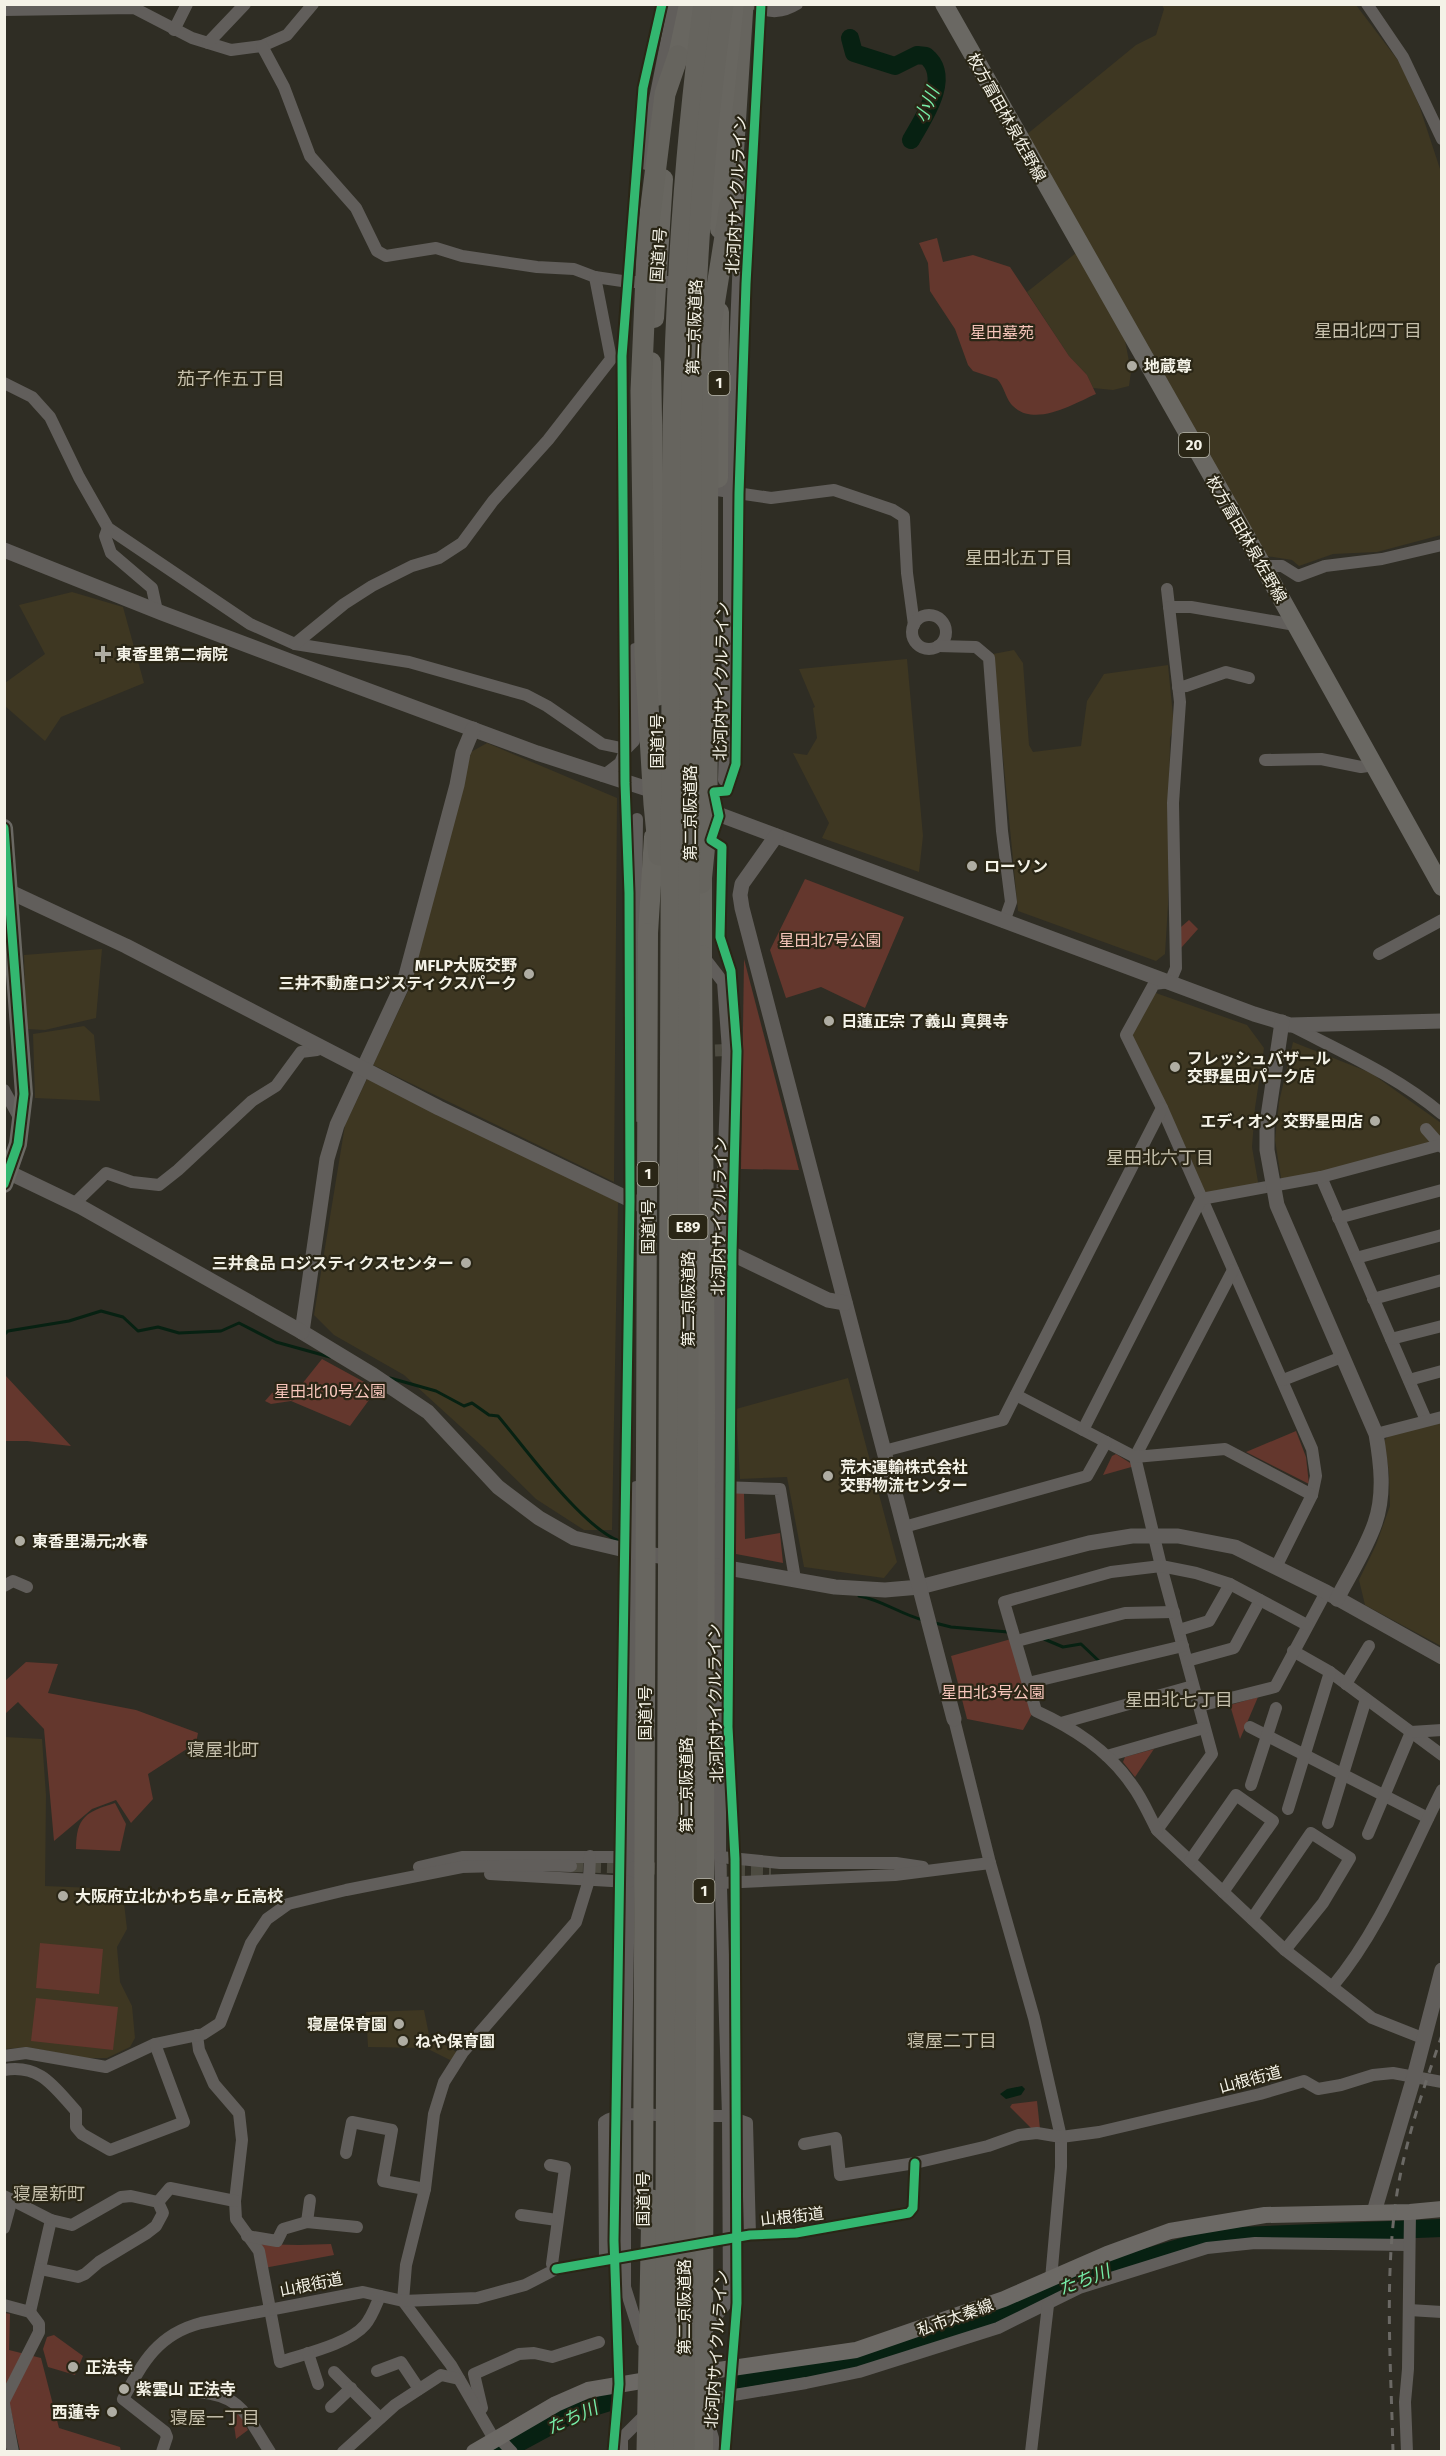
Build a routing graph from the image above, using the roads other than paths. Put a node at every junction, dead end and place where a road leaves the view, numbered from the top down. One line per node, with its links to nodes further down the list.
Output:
1 (187, 4): 15 (street)
2 (245, 4): 16 (street)
3 (313, 4): 17 (street)
4 (674, 4): 21 (street)
5 (688, 4): 18 (highway, 国道1号 / 1)
6 (704, 4): 60 (highway, 第二京阪道路 / E89, bridge)
7 (723, 4): 60 (highway, 第二京阪道路 / E89, bridge)
8 (734, 4): 36 (highway, 1, bridge)
9 (797, 4): 12 (street)
10 (944, 4): 29 (main road, 枚方富田林泉佐野線 / 20)
11 (1367, 4): 19 (street)
12 (755, 5): 22 (street); 60 (highway, bridge)
13 (134, 6): 14 (street); 15 (street)
14 (4, 10)
15 (174, 30): 16 (street)
16 (208, 43): 17 (street)
17 (262, 46): 20 (street)
18 (678, 56): 47 (highway, 国道1号 / 1, bridge); 60 (highway, bridge)
19 (1442, 140)
20 (596, 278): 21 (street); 37 (street)
21 (637, 281): 22 (street); 24 (street)
22 (736, 283): 25 (street)
23 (4, 383): 26 (street)
24 (637, 477): 25 (street); 42 (street)
25 (729, 492): 33 (street); 35 (street)
26 (108, 528): 32 (street); 37 (street)
27 (1442, 545): 29 (street)
28 (4, 550): 32 (street)
29 (1263, 566): 34 (main road, 枚方富田林泉佐野線 / 20)
30 (1167, 589): 31 (street)
31 (1169, 607): 34 (street); 40 (street)
32 (157, 611): 41 (street)
33 (729, 615): 36 (street); 46 (street)
34 (1295, 624): 44 (main road, 枚方富田林泉佐野線 / 20)
35 (914, 625): 38 (street); 38 (street)
36 (713, 632): 48 (highway, 1, bridge)
37 (296, 644): 42 (street)
38 (938, 646): 56 (street)
39 (1249, 678): 40 (street)
40 (1178, 687): 61 (street)
41 (473, 729): 45 (street); 65 (street)
42 (626, 749): 45 (street)
43 (1265, 760): 44 (street)
44 (1374, 765): 52 (main road, 枚方富田林泉佐野線 / 20)
45 (603, 776): 47 (street)
46 (723, 780)
47 (657, 792): 48 (street); 57 (highway, 国道1号 / 1)
48 (702, 808): 51 (street); 60 (highway, 1)
49 (637, 819): 59 (street)
50 (4, 828): 54 (main road)
51 (776, 836): 56 (street); 86 (street)
52 (1437, 867): 53 (main road, 枚方富田林泉佐野線 / 20)
53 (1442, 887)
54 (7, 890): 64 (street); 69 (main road)
55 (1442, 920): 58 (street)
56 (1004, 922): 61 (street)
57 (648, 933): 59 (street); 215 (highway, 国道1号 / 1, bridge)
58 (1379, 954)
59 (639, 955): 78 (street)
60 (688, 955): 81 (street); 103 (highway, 1, bridge); 155 (highway, 第二京阪道路 / E89, bridge)
61 (1170, 982): 63 (street); 67 (street)
62 (1442, 1021): 63 (street)
63 (1286, 1024): 68 (street); 74 (street)
64 (319, 1046): 65 (street); 77 (street)
65 (363, 1068): 78 (street); 88 (street)
66 (4, 1089): 69 (street)
67 (1162, 1108): 76 (street); 94 (street)
68 (1442, 1114)
69 (20, 1120): 72 (main road)
70 (1426, 1129): 71 (street)
71 (1441, 1146): 73 (street)
72 (6, 1176): 77 (street)
73 (1321, 1177): 74 (street); 79 (street)
74 (1273, 1187): 76 (street); 90 (street)
75 (1442, 1190): 79 (street)
76 (1201, 1199): 83 (street); 97 (street)
77 (74, 1204): 88 (street)
78 (640, 1204): 107 (street)
79 (1338, 1218): 82 (street)
80 (1442, 1235): 82 (street)
81 (720, 1248): 86 (street); 102 (street)
82 (1356, 1258): 85 (street)
83 (1233, 1270): 92 (street); 101 (street)
84 (1442, 1280): 85 (street)
85 (1373, 1299): 89 (street)
86 (845, 1303): 100 (street)
87 (1442, 1326): 89 (street)
88 (302, 1332): 107 (street)
89 (1391, 1339): 93 (street)
90 (1342, 1357): 92 (street); 98 (street)
91 (1442, 1371): 93 (street)
92 (1283, 1380): 104 (street)
93 (1408, 1380): 96 (street)
94 (1016, 1395): 97 (street); 100 (street)
95 (1442, 1417): 96 (street)
96 (1426, 1420): 98 (street)
97 (1083, 1430): 99 (street)
98 (1376, 1434): 116 (street)
99 (1106, 1442): 101 (street); 105 (street)
100 (884, 1451): 105 (street)
101 (1135, 1457): 104 (street); 106 (street)
102 (721, 1465): 103 (street); 103 (street)
103 (712, 1483): 108 (street); 111 (street); 125 (highway, 1, bridge)
104 (1312, 1495): 110 (street)
105 (904, 1527): 115 (street)
106 (1154, 1536): 109 (street); 110 (street); 115 (street)
107 (635, 1551): 108 (street); 157 (street)
108 (720, 1566): 111 (street); 140 (street)
109 (1161, 1566): 112 (street); 118 (street); 121 (street)
110 (1276, 1567): 116 (street)
111 (795, 1579): 115 (street)
112 (1230, 1584): 117 (street); 120 (street)
113 (4, 1586): 114 (street)
114 (27, 1587)
115 (920, 1587): 135 (street)
116 (1332, 1595): 119 (street); 126 (street)
117 (1260, 1600): 119 (street); 127 (street)
118 (1174, 1612): 120 (street); 121 (street)
119 (1307, 1625): 124 (street)
120 (1179, 1630): 122 (street)
121 (1017, 1641): 129 (street)
122 (1183, 1646): 127 (street); 129 (street)
123 (1369, 1646): 130 (street)
124 (1293, 1651): 128 (street); 133 (street)
125 (704, 1653): 140 (street); 214 (highway, 1, bridge)
126 (1442, 1657)
127 (1187, 1661): 131 (street)
128 (1330, 1672): 130 (street); 143 (street)
129 (1028, 1683): 136 (street)
130 (1346, 1684): 132 (street)
131 (1194, 1686): 133 (street); 136 (street)
132 (1366, 1699): 141 (street); 146 (street)
133 (1199, 1706): 138 (street)
134 (1276, 1708): 142 (street)
135 (954, 1719): 160 (street)
136 (1060, 1723): 145 (street)
137 (1250, 1727): 142 (street)
138 (1204, 1728): 145 (street); 153 (street)
139 (1442, 1730): 141 (street)
140 (720, 1731): 158 (street)
141 (1411, 1732): 144 (street); 149 (street)
142 (1267, 1736): 143 (street); 147 (street)
143 (1305, 1755): 146 (street); 150 (street)
144 (1442, 1755)
145 (1107, 1756): 153 (street)
146 (1343, 1774): 149 (street); 152 (street)
147 (1251, 1785)
148 (1442, 1790): 151 (street)
149 (1386, 1796): 151 (street); 154 (street)
150 (1288, 1809)
151 (1428, 1818): 172 (street)
152 (1328, 1823)
153 (1157, 1830): 159 (street)
154 (1368, 1834)
155 (677, 1847): 242 (highway, bridge); 243 (highway, 第二京阪道路 / E89, bridge); 244 (highway, 第二京阪道路 / E89, bridge); 245 (highway, bridge)
156 (590, 1856): 157 (street); 164 (street); 167 (street)
157 (629, 1857): 165 (street)
158 (720, 1857): 162 (street); 166 (street)
159 (1190, 1861): 168 (street); 168 (street)
160 (990, 1863): 162 (street); 182 (street)
161 (571, 1866): 167 (street)
162 (933, 1868): 163 (street); 166 (street)
163 (771, 1871)
164 (589, 1880): 165 (street); 167 (street); 186 (street)
165 (629, 1882): 180 (street)
166 (720, 1883): 181 (street)
167 (346, 1890): 173 (street)
168 (1223, 1892): 169 (street)
169 (1252, 1919): 170 (street); 170 (street)
170 (1285, 1950): 172 (street)
171 (1442, 1970): 174 (street)
172 (1332, 1988): 174 (street)
173 (197, 2035): 175 (street); 189 (street)
174 (1425, 2039): 178 (street)
175 (154, 2044): 176 (street); 177 (street)
176 (4, 2056)
177 (4, 2070)
178 (1414, 2077): 179 (street); 182 (street, 山根街道); 192 (street)
179 (1442, 2082)
180 (624, 2115): 181 (street); 203 (street); 215 (street)
181 (728, 2116): 200 (street); 214 (street)
182 (1061, 2137): 183 (street, 山根街道); 205 (street)
183 (804, 2144)
184 (346, 2153): 186 (street)
185 (550, 2165): 196 (street)
186 (425, 2189): 207 (street)
187 (8, 2197): 195 (street); 199 (street)
188 (310, 2200): 197 (street)
189 (235, 2201): 190 (street); 201 (street)
190 (158, 2202): 195 (street); 204 (street)
191 (1442, 2209): 194 (main road, 私市太秦線)
192 (1374, 2211): 194 (main road, 私市太秦線); 205 (main road, 私市太秦線)
193 (521, 2215): 196 (street)
194 (1410, 2216): 202 (street)
195 (51, 2220): 204 (street)
196 (557, 2220): 207 (street, 山根街道)
197 (307, 2222): 198 (street); 201 (street)
198 (357, 2227)
199 (4, 2228)
200 (750, 2235)
201 (247, 2236): 210 (street)
202 (1409, 2240): 209 (street); 211 (street)
203 (605, 2259)
204 (40, 2269): 212 (street)
205 (1052, 2279): 220 (main road, 私市太秦線)
206 (380, 2296): 207 (street, 山根街道); 210 (street, 山根街道); 217 (street)
207 (403, 2301): 221 (street)
208 (4, 2305): 212 (street)
209 (1048, 2305): 228 (street); 248 (street)
210 (269, 2310): 217 (street); 235 (street, 山根街道)
211 (1409, 2310): 213 (street); 249 (street)
212 (30, 2312): 227 (street)
213 (1442, 2312)
214 (704, 2332): 220 (highway, 1, bridge)
215 (642, 2341): 222 (highway, 国道1号 / 1)
216 (600, 2342): 231 (street)
217 (308, 2353): 223 (street)
218 (376, 2371): 225 (street)
219 (334, 2372): 224 (street)
220 (703, 2372): 222 (main road, 私市太秦線); 228 (highway, 1)
221 (459, 2379): 225 (street); 231 (street)
222 (642, 2381): 232 (highway, 国道1号 / 1); 233 (main road, 私市太秦線)
223 (318, 2384)
224 (351, 2388): 229 (street); 230 (street)
225 (419, 2389): 230 (street)
226 (198, 2392): 236 (street)
227 (4, 2402): 234 (street)
228 (704, 2403): 246 (highway, 1); 247 (street)
229 (331, 2407)
230 (380, 2418): 237 (street)
231 (484, 2418): 233 (street)
232 (641, 2419): 240 (street); 241 (highway, 国道1号 / 1)
233 (496, 2438): 238 (main road, 私市太秦線); 239 (street)
234 (13, 2451)
235 (162, 2451)
236 (270, 2451)
237 (343, 2451)
238 (474, 2451)
239 (512, 2451)
240 (622, 2451)
241 (642, 2451)
242 (647, 2451)
243 (665, 2451)
244 (684, 2451)
245 (691, 2451)
246 (703, 2451)
247 (713, 2451)
248 (1030, 2451)
249 (1407, 2451)

